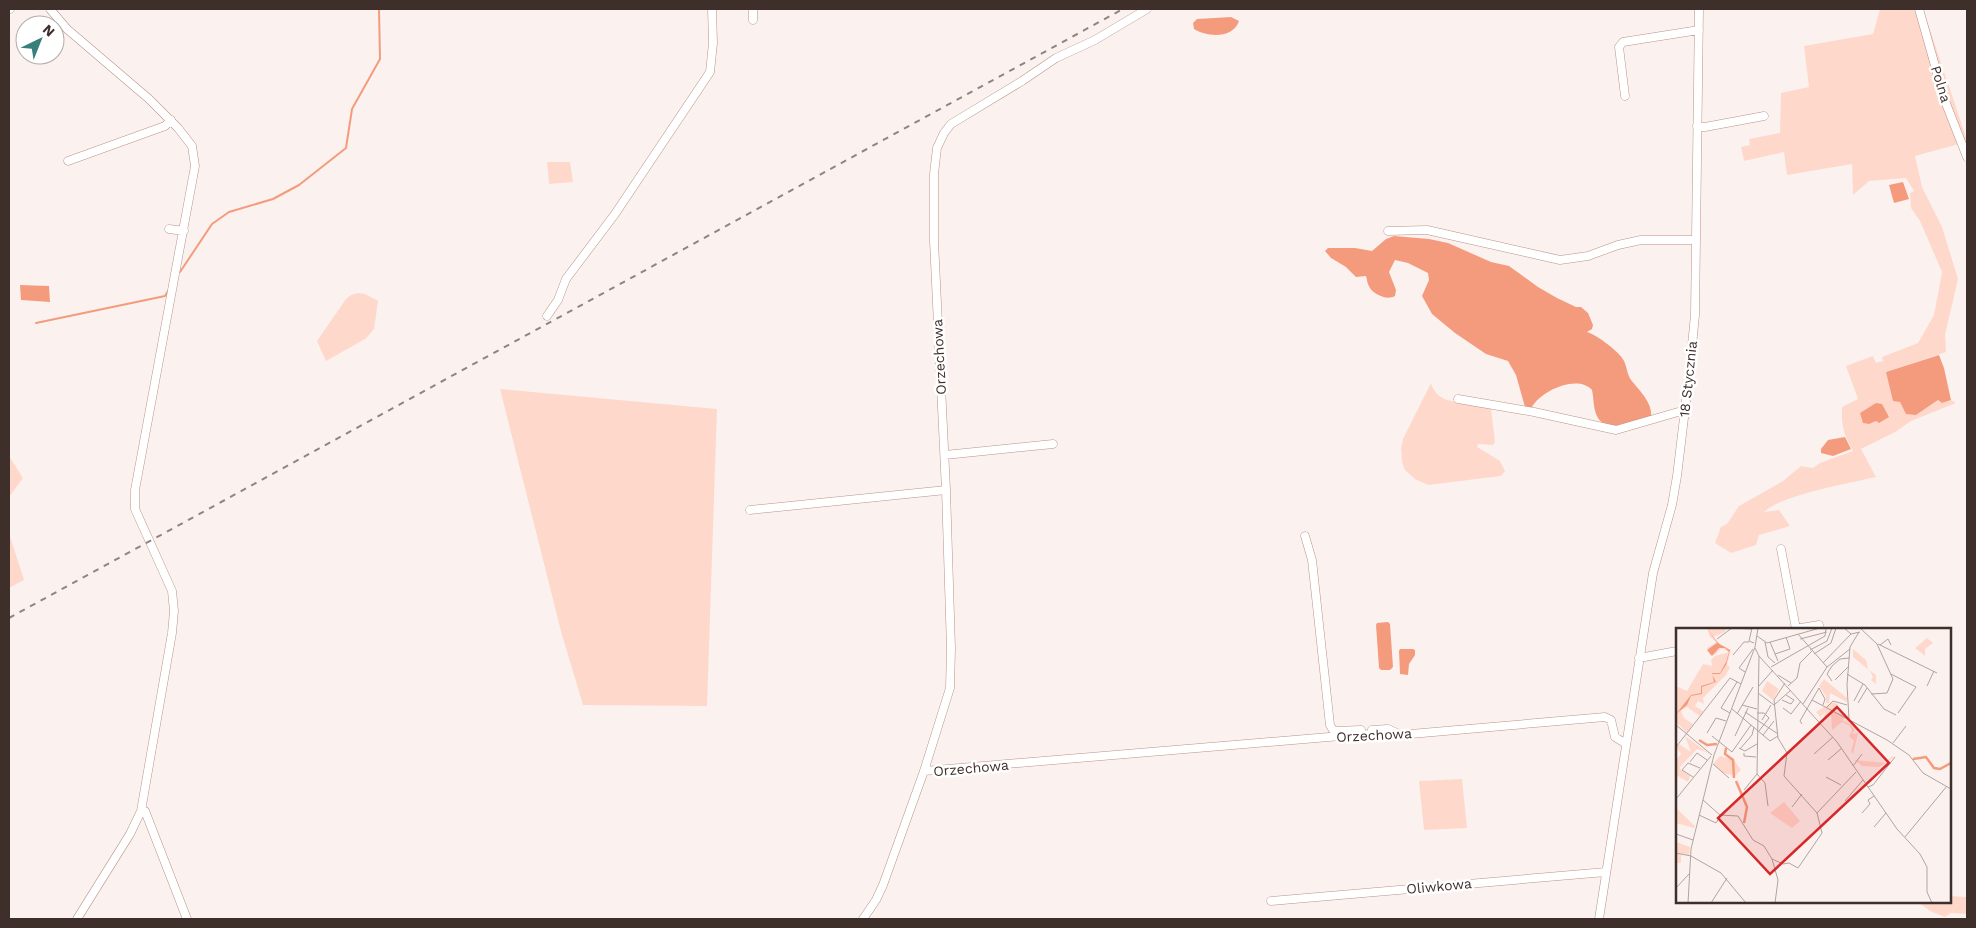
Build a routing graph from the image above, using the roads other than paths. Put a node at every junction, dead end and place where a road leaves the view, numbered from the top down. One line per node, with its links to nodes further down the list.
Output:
1 (50, 9): 11 (street)
2 (712, 9): 19 (street)
3 (753, 9): 7 (street)
4 (1147, 9): 23 (street, Orzechowa)
5 (1699, 9): 8 (street, 18 Stycznia)
6 (1919, 9): 13 (street, Polna)
7 (753, 20)
8 (1699, 30): 9 (street); 12 (street, 18 Stycznia)
9 (1625, 96)
10 (1764, 116): 12 (street)
11 (171, 120): 14 (street); 16 (street)
12 (1697, 126): 18 (street, 18 Stycznia)
13 (1967, 157)
14 (68, 161)
15 (169, 229): 16 (street)
16 (184, 231): 36 (street)
17 (1388, 231): 18 (street)
18 (1696, 240): 21 (street, 18 Stycznia)
19 (547, 316)
20 (1458, 400): 21 (street)
21 (1685, 410): 32 (street, 18 Stycznia)
22 (1054, 444): 23 (street)
23 (944, 455): 24 (street, Orzechowa)
24 (946, 490): 25 (street); 35 (street, Orzechowa)
25 (750, 510)
26 (1304, 536): 33 (street)
27 (1781, 549): 29 (street)
28 (1818, 625): 30 (street)
29 (1796, 628)
30 (1802, 628)
31 (1676, 651): 32 (street)
32 (1638, 658): 34 (street, 18 Stycznia)
33 (1399, 735): 34 (street, Orzechowa); 35 (street, Orzechowa)
34 (1626, 744): 37 (street, 18 Stycznia)
35 (924, 771): 41 (street)
36 (141, 811): 39 (street); 40 (street)
37 (1606, 872): 38 (street, Oliwkowa); 42 (street, 18 Stycznia)
38 (1271, 901)
39 (77, 919)
40 (187, 919)
41 (863, 919)
42 (1599, 919)

